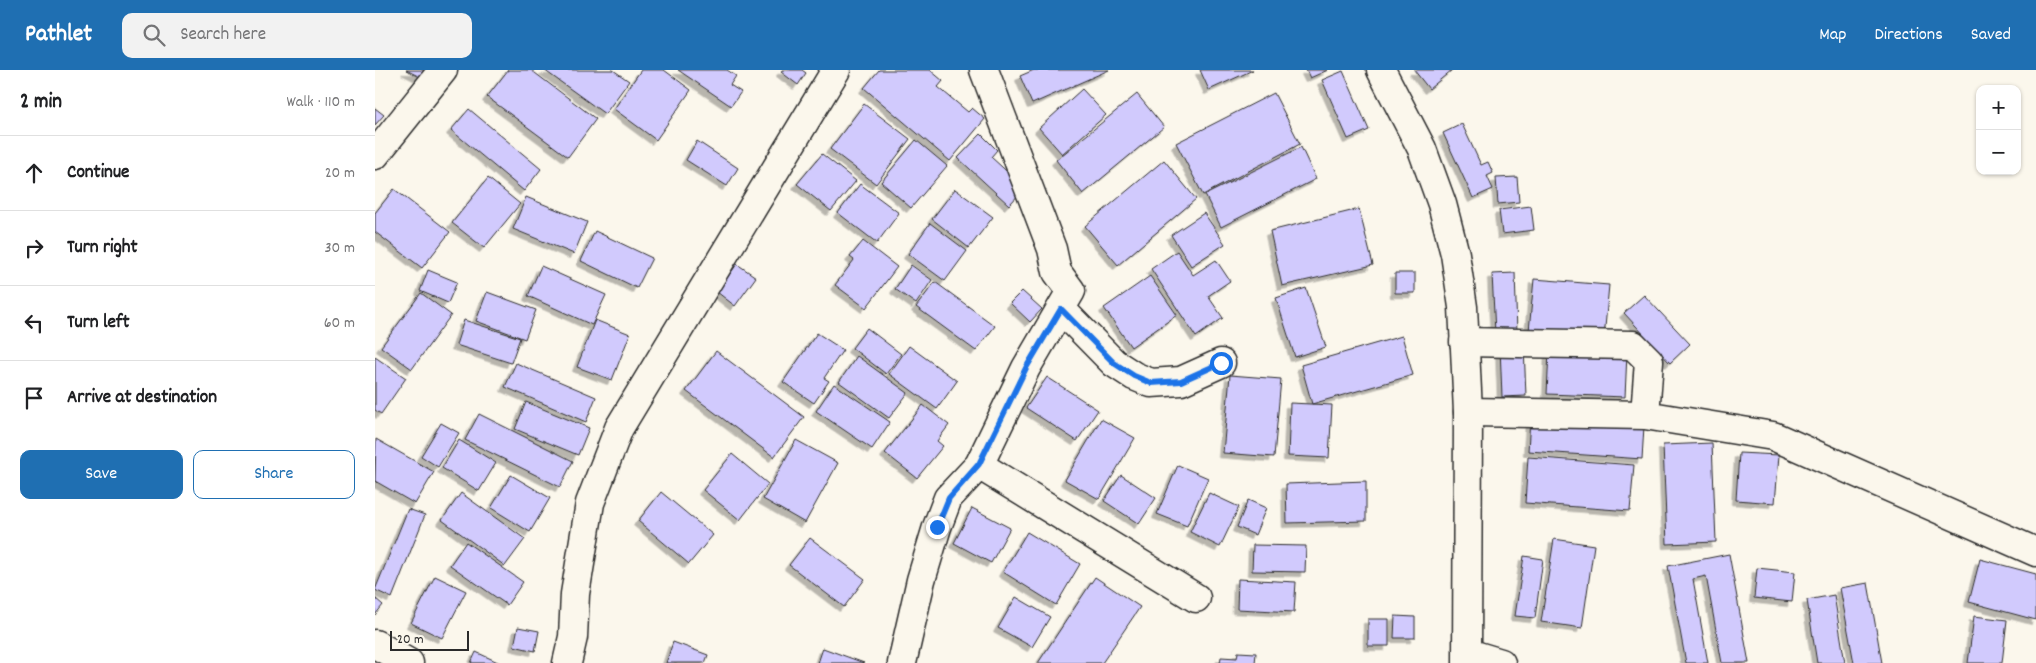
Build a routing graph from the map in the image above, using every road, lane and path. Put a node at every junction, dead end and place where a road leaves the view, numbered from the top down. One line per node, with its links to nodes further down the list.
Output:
1 (443, 70): 5 (street)
2 (836, 70): 17 (street)
3 (984, 70): 6 (street)
4 (1381, 70): 7 (street)
5 (375, 155)
6 (1061, 309): 8 (street); 11 (street)
7 (1464, 342): 9 (street); 10 (street)
8 (1221, 363)
9 (1468, 412): 10 (street); 15 (street)
10 (1645, 415): 12 (street)
11 (979, 464): 13 (street); 18 (street)
12 (2036, 552)
13 (1196, 598)
14 (375, 644): 16 (street)
15 (1467, 658): 19 (street)
16 (409, 663)
17 (567, 663)
18 (902, 663)
19 (1501, 663)

